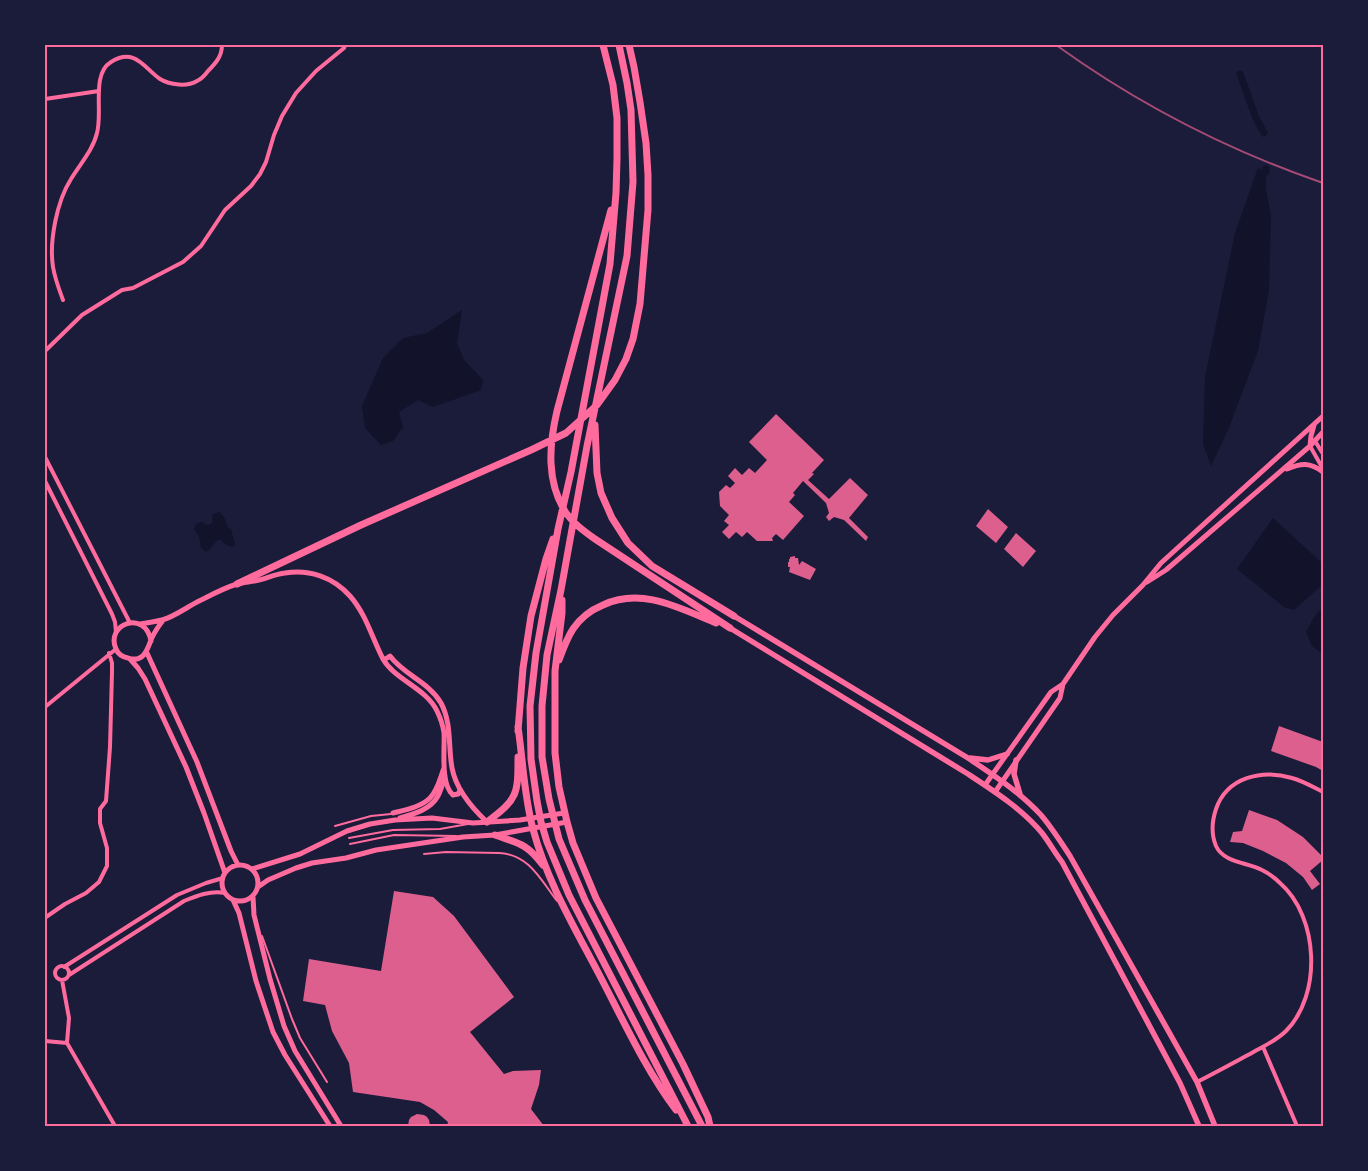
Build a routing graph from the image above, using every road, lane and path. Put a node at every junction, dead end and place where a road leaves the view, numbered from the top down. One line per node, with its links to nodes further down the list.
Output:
1 (222, 45): 6 (street)
2 (345, 45): 10 (street)
3 (603, 45): 8 (highway)
4 (619, 45): 11 (highway)
5 (628, 45): 23 (highway)
6 (98, 91): 7 (street); 9 (street)
7 (45, 99)
8 (616, 193): 22 (highway); 30 (highway)
9 (62, 300)
10 (45, 351)
11 (594, 415): 25 (highway); 26 (highway)
12 (1323, 416): 13 (street)
13 (1314, 424): 15 (street); 16 (street)
14 (1323, 432): 16 (street)
15 (1295, 442): 16 (street); 24 (street)
16 (1312, 443): 17 (street); 19 (street); 20 (street)
17 (1323, 454)
18 (45, 458): 28 (street)
19 (1282, 471): 20 (street); 24 (street)
20 (1323, 471)
21 (45, 481): 31 (street)
22 (558, 529): 41 (highway); 91 (highway)
23 (237, 584): 27 (street); 37 (street)
24 (1142, 585): 39 (street)
25 (561, 590): 38 (highway); 92 (highway)
26 (734, 616): 44 (main road)
27 (163, 620): 29 (street); 32 (street)
28 (130, 623): 29 (street); 31 (street)
29 (139, 624): 32 (street)
30 (730, 628): 38 (highway); 50 (main road)
31 (116, 632): 33 (street)
32 (151, 641): 35 (street)
33 (116, 649): 34 (street); 36 (street)
34 (109, 653): 40 (street); 79 (street)
35 (146, 653): 36 (street); 69 (street)
36 (130, 659): 72 (street)
37 (384, 660): 42 (street); 42 (street)
38 (555, 671): 56 (highway)
39 (1062, 684): 43 (street); 45 (street)
40 (45, 707)
41 (518, 727): 57 (highway); 59 (highway)
42 (447, 731): 46 (street); 51 (street)
43 (1007, 754): 44 (main road); 47 (street)
44 (968, 758): 47 (main road)
45 (1016, 760): 49 (street); 54 (main road)
46 (445, 765): 48 (street); 55 (street)
47 (993, 775): 49 (main road); 50 (street)
48 (445, 776): 51 (street); 58 (street)
49 (1002, 781): 52 (street); 54 (main road)
50 (985, 785): 52 (main road)
51 (459, 787): 59 (street)
52 (995, 792): 94 (main road)
53 (1323, 792): 85 (street)
54 (1021, 796): 87 (main road)
55 (393, 813): 62 (lane)
56 (564, 813): 57 (street); 60 (highway)
57 (531, 818): 59 (street); 63 (highway)
58 (395, 820): 61 (street); 70 (street)
59 (487, 822): 61 (street)
60 (566, 822): 63 (street); 93 (highway)
61 (473, 823): 66 (lane)
62 (335, 826)
63 (533, 829): 64 (street); 71 (highway)
64 (495, 835): 65 (street); 71 (highway)
65 (463, 837): 67 (lane); 73 (street)
66 (349, 838)
67 (350, 844)
68 (424, 854): 77 (lane)
69 (238, 865): 70 (street); 72 (street)
70 (252, 869): 73 (street)
71 (549, 873): 77 (highway)
72 (224, 876): 74 (street); 80 (street)
73 (258, 887): 75 (street)
74 (225, 893): 76 (street); 81 (street)
75 (253, 897): 76 (street); 78 (street)
76 (233, 900): 89 (street)
77 (566, 912): 91 (highway)
78 (254, 915): 86 (lane); 90 (street)
79 (46, 917)
80 (64, 967): 81 (street); 82 (street)
81 (69, 974): 82 (street)
82 (62, 980): 84 (street)
83 (45, 1041): 84 (street)
84 (67, 1043): 88 (street)
85 (1263, 1047): 87 (street); 96 (street)
86 (327, 1082)
87 (1197, 1082): 95 (main road)
88 (115, 1126)
89 (330, 1126)
90 (341, 1126)
91 (688, 1126)
92 (702, 1126)
93 (710, 1126)
94 (1199, 1126)
95 (1215, 1126)
96 (1297, 1126)

